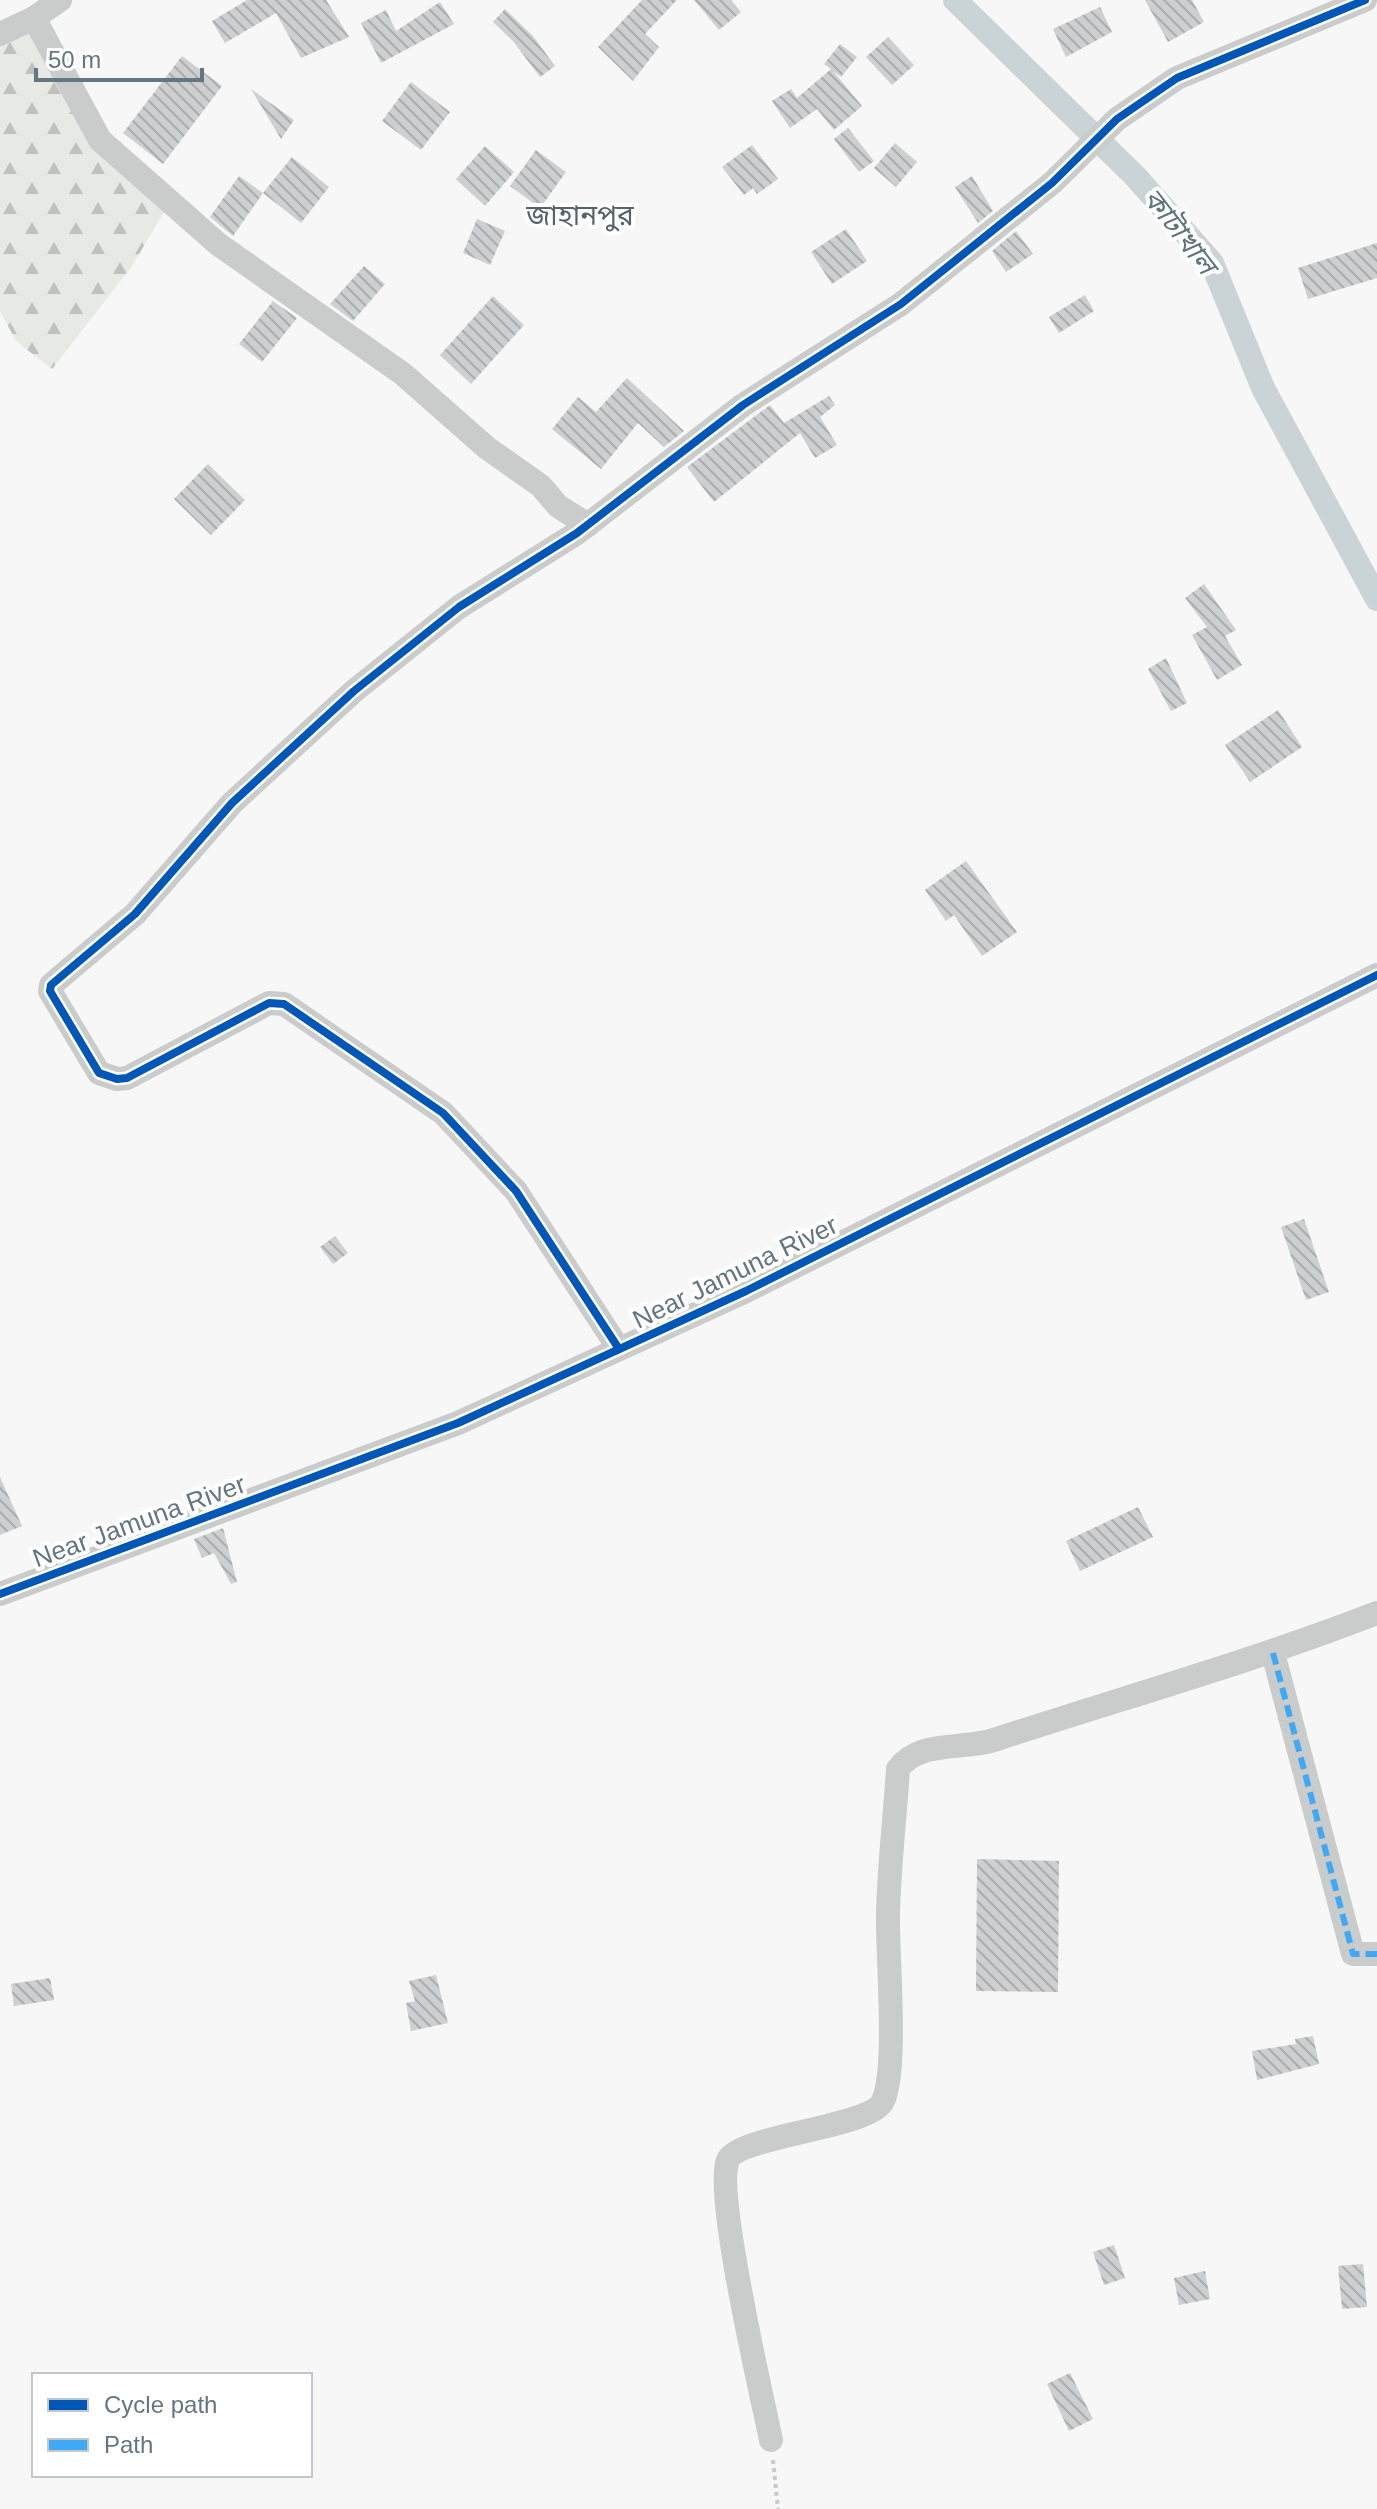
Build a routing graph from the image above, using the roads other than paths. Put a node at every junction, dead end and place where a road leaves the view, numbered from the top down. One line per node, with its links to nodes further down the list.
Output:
1 (60, 0): 3 (street)
2 (1365, 0): 5 (street)
3 (34, 18): 4 (street); 5 (street)
4 (0, 34)
5 (588, 525): 7 (street)
6 (1377, 975): 7 (street, Near Jamuna River)
7 (619, 1349): 8 (street, Near Jamuna River)
8 (0, 1594)
9 (1377, 1613): 10 (street)
10 (1273, 1653): 11 (street); 12 (street)
11 (1377, 1954)
12 (771, 2440)

